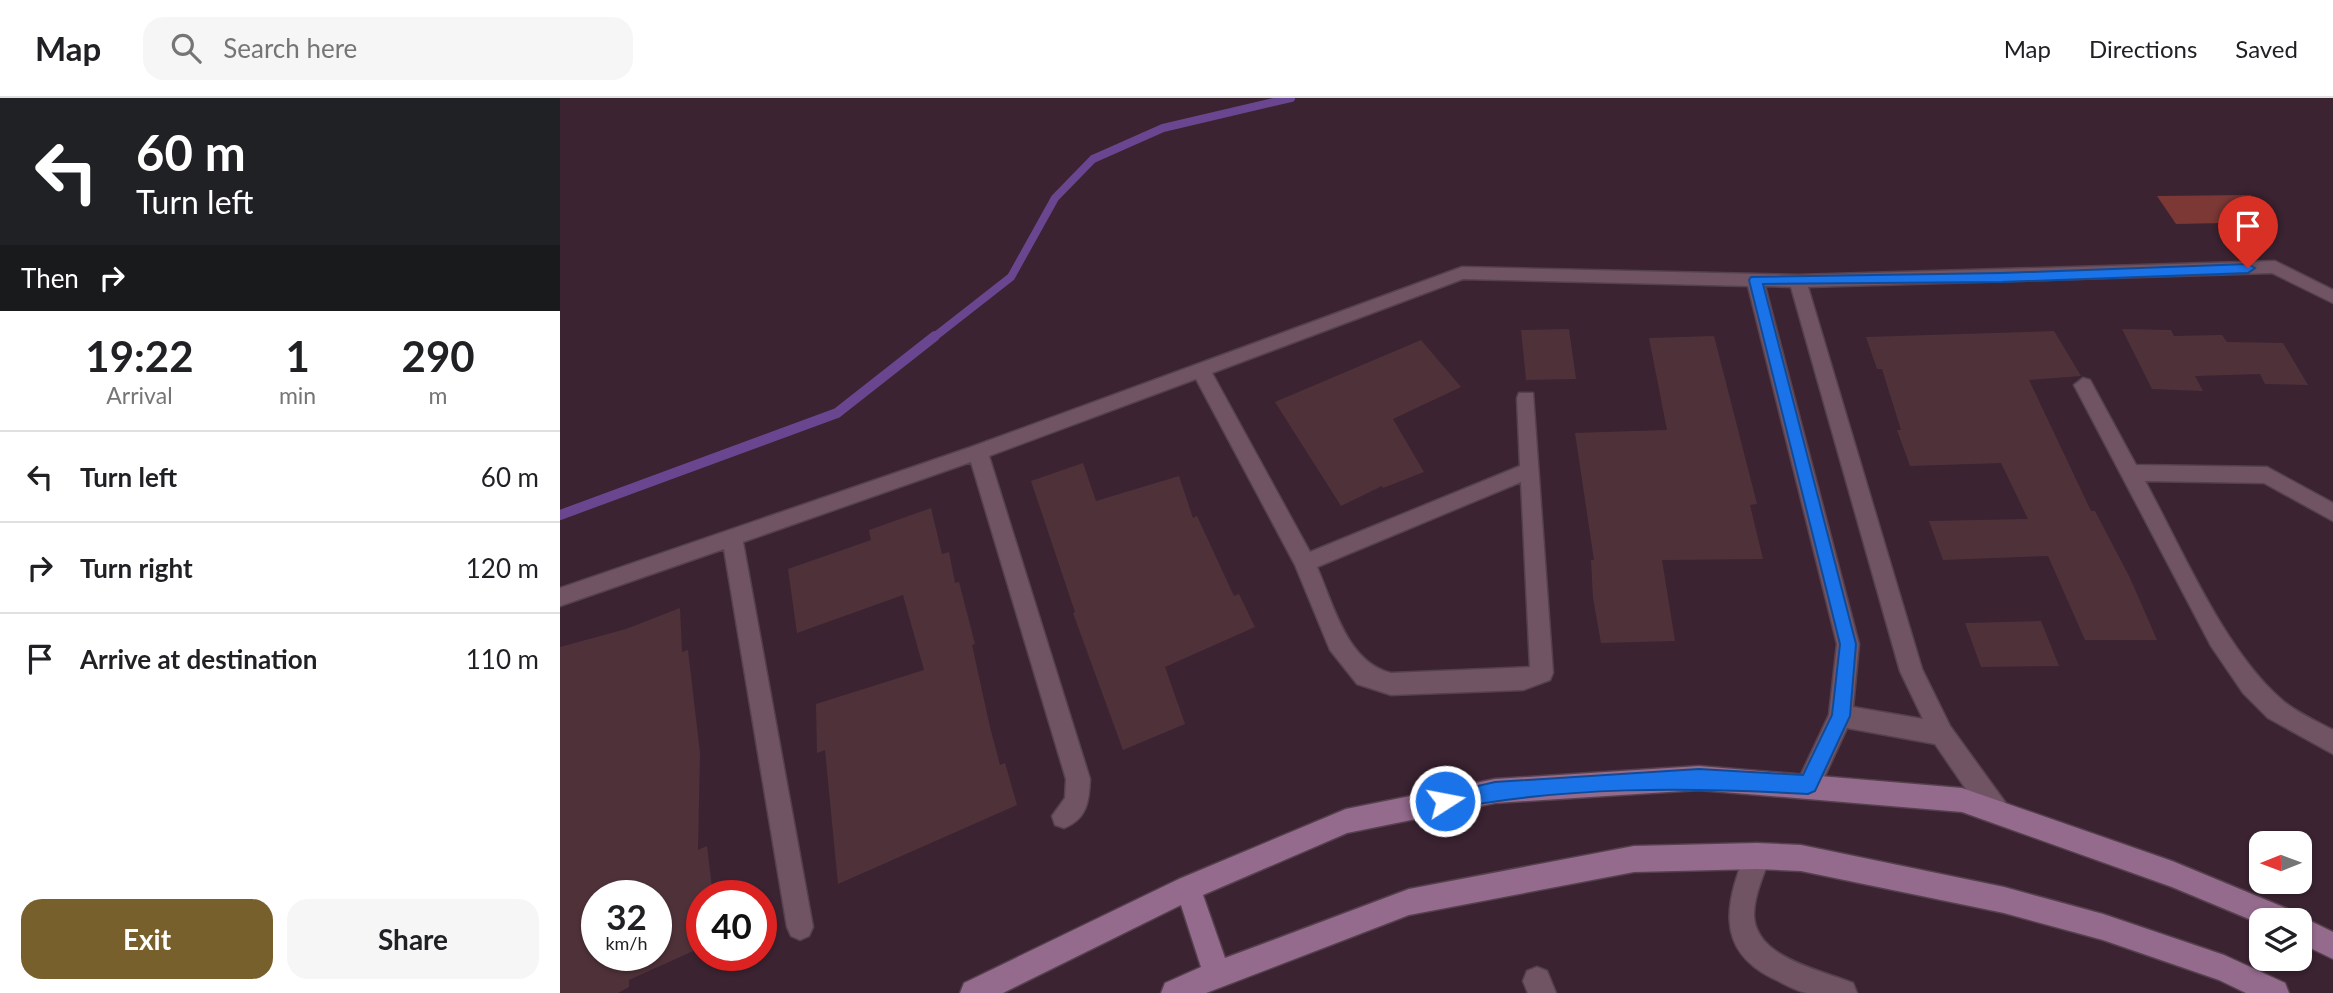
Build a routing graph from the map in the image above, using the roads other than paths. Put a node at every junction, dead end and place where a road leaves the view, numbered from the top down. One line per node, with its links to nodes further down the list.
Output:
1 (1755, 280): 2 (street); 4 (street); 14 (street)
2 (1798, 281): 3 (street); 15 (street)
3 (2333, 297)
4 (1200, 369): 7 (street); 12 (street)
5 (2083, 385): 9 (street)
6 (1525, 398): 8 (street)
7 (978, 452): 11 (street); 19 (street)
8 (1530, 470): 12 (street); 12 (street)
9 (2130, 473): 10 (street); 16 (street)
10 (2333, 513)
11 (732, 537): 13 (street); 23 (street)
12 (1305, 563)
13 (560, 597)
14 (1841, 716): 15 (street); 17 (street)
15 (1942, 734): 18 (street)
16 (2333, 743)
17 (1808, 785): 18 (street); 21 (street)
18 (1996, 811): 22 (street)
19 (1064, 816)
20 (1757, 856): 26 (street); 29 (street); 30 (street)
21 (1188, 888): 26 (street); 27 (street)
22 (2255, 908)
23 (800, 927)
24 (2312, 935): 25 (street)
25 (2333, 946)
26 (1217, 974): 28 (street)
27 (974, 993)
28 (1175, 993)
29 (1843, 993)
30 (2274, 993)

